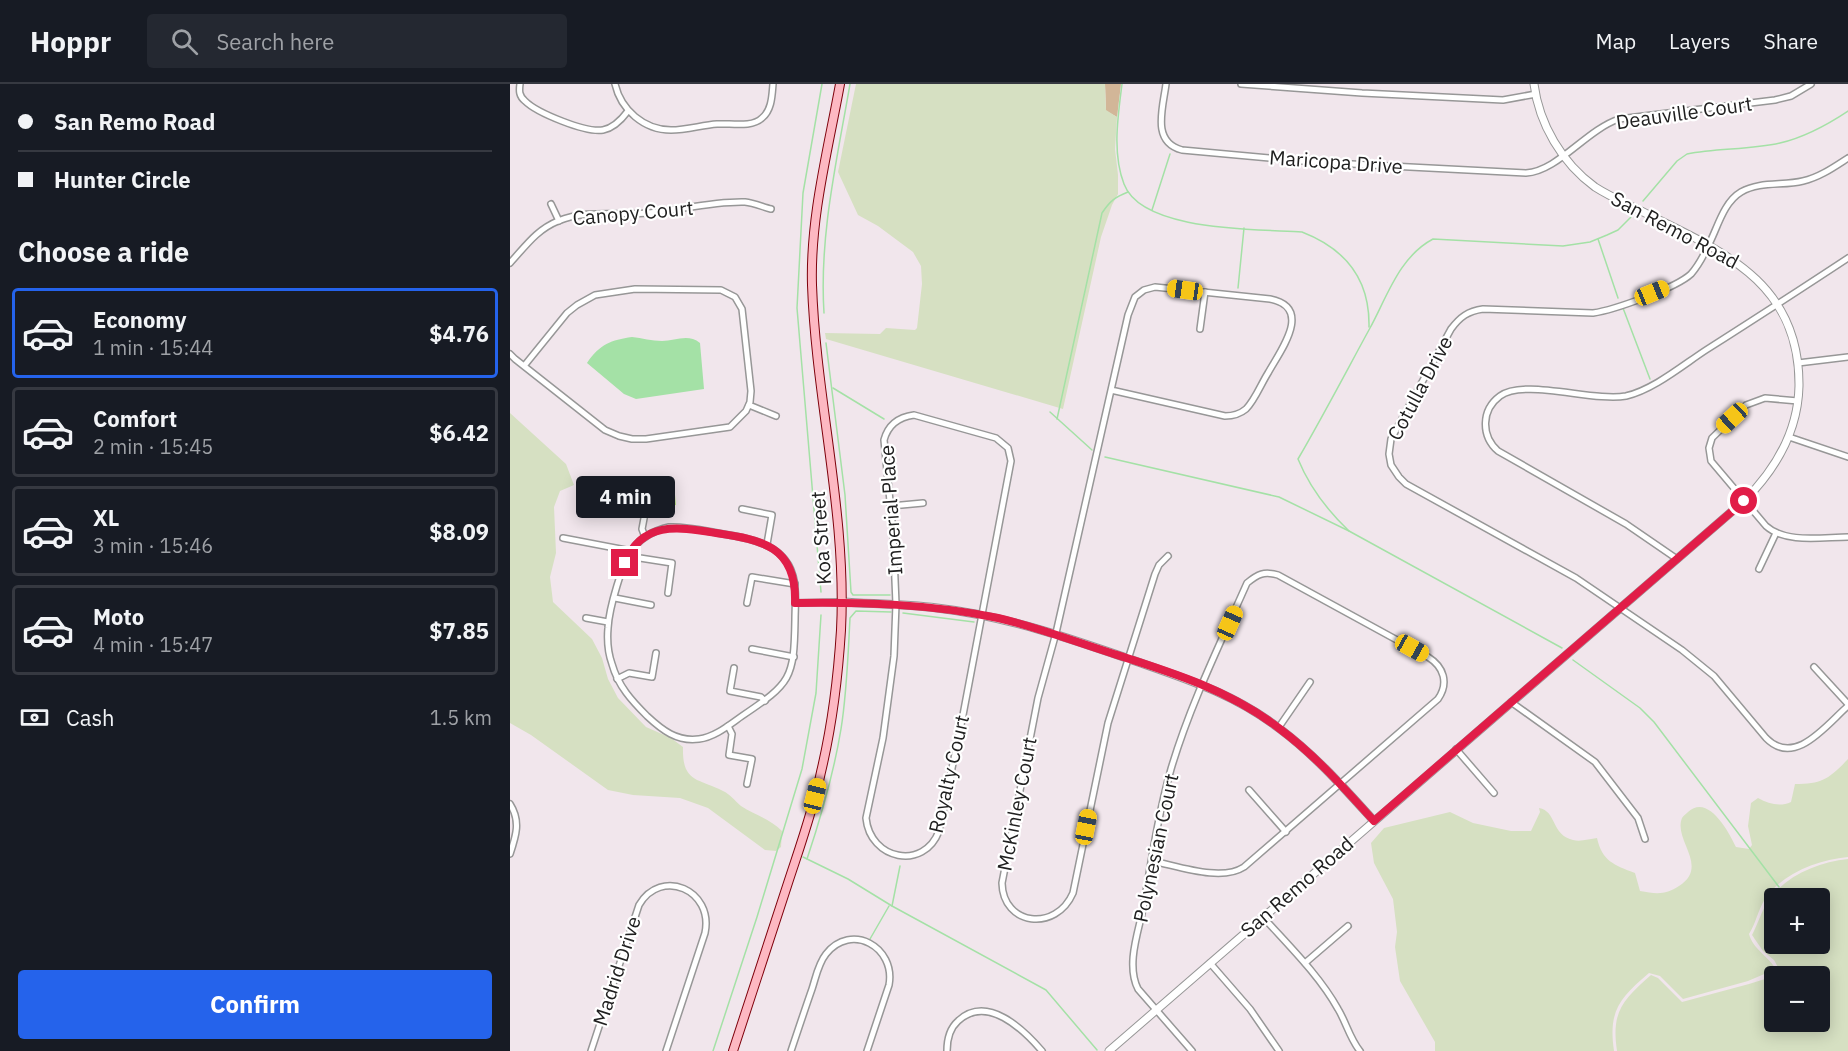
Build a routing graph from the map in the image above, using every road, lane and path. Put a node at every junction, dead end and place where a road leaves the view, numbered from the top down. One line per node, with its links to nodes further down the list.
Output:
1 (520, 84): 10 (street)
2 (615, 84): 10 (street)
3 (773, 84): 10 (street)
4 (840, 84): 49 (main road, Koa Street)
5 (1166, 84): 11 (street, Maricopa Drive)
6 (1241, 84): 9 (street)
7 (1534, 84): 9 (street, San Remo Road)
8 (1811, 84): 11 (street, Deauville Court)
9 (1536, 94): 11 (street, San Remo Road)
10 (628, 111)
11 (1563, 155): 16 (street, San Remo Road)
12 (1848, 158): 16 (street, Cotulla Drive)
13 (551, 204): 15 (street)
14 (771, 209): 15 (street, Canopy Court)
15 (559, 220): 18 (street, Canopy Court)
16 (1709, 245): 20 (street, San Remo Road); 54 (street, Cotulla Drive)
17 (1848, 258): 20 (street)
18 (510, 263)
19 (1205, 292): 21 (street); 26 (street, McKinley Court); 26 (street, McKinley Court)
20 (1777, 305): 24 (street, San Remo Road); 44 (street)
21 (1200, 329)
22 (510, 354): 25 (street)
23 (1848, 357): 24 (street)
24 (1798, 363): 27 (street, San Remo Road)
25 (524, 366): 28 (street); 28 (street)
26 (1111, 390): 58 (street, McKinley Court)
27 (1798, 401): 30 (street, San Remo Road); 33 (street)
28 (749, 405): 29 (street)
29 (776, 416)
30 (1789, 437): 31 (street); 33 (street, San Remo Road)
31 (1848, 457)
32 (643, 490): 38 (street)
33 (1744, 501): 37 (street); 44 (street, San Remo Road)
34 (923, 503): 35 (street)
35 (891, 506): 52 (street, Imperial Place); 55 (street, Imperial Place)
36 (742, 509): 41 (street)
37 (1776, 533): 39 (street); 45 (street)
38 (645, 537): 41 (street); 42 (street)
39 (1848, 537)
40 (563, 538): 42 (street)
41 (766, 544): 46 (street)
42 (630, 553): 47 (street); 48 (street)
43 (1168, 556): 62 (street, McKinley Court)
44 (1677, 559): 54 (street, San Remo Road)
45 (1759, 569)
46 (795, 584): 50 (street); 51 (street)
47 (668, 593)
48 (615, 598): 53 (street); 57 (street)
49 (842, 602): 51 (street); 52 (street); 91 (main road, Koa Street)
50 (747, 603)
51 (795, 603): 61 (street)
52 (896, 604): 55 (street); 55 (street, Royalty Court)
53 (651, 605)
54 (1620, 607): 69 (street, San Remo Road); 70 (street, Cotulla Drive)
55 (982, 615): 58 (street)
56 (586, 618): 57 (street)
57 (608, 622): 65 (street)
58 (1056, 633): 62 (street); 62 (street, McKinley Court)
59 (752, 649): 61 (street)
60 (656, 653): 65 (street)
61 (794, 657): 68 (street)
62 (1128, 658): 67 (street)
63 (1814, 667): 70 (street)
64 (734, 668): 68 (street)
65 (617, 679): 71 (street)
66 (1310, 682): 72 (street)
67 (1203, 684): 72 (street); 75 (street, Polynesian Court); 83 (street, Polynesian Court)
68 (765, 701): 71 (street)
69 (1511, 702): 73 (street, San Remo Road); 81 (street)
70 (1848, 705)
71 (728, 726): 74 (street)
72 (1279, 728): 75 (street)
73 (1456, 749): 77 (street); 79 (street, San Remo Road)
74 (747, 784)
75 (1341, 784): 79 (street); 80 (street)
76 (1250, 790): 80 (street)
77 (1494, 793)
78 (510, 804): 82 (street)
79 (1374, 821): 84 (street, San Remo Road)
80 (1286, 832): 83 (street)
81 (1645, 839)
82 (510, 854)
83 (1152, 861): 88 (street, Polynesian Court)
84 (1263, 917): 86 (street, San Remo Road); 87 (street)
85 (1348, 926): 87 (street)
86 (1210, 963): 88 (street, San Remo Road); 98 (street)
87 (1305, 963): 99 (street)
88 (1155, 1010): 96 (street, San Remo Road); 97 (street, Polynesian Court)
89 (591, 1051): 90 (street, Madrid Drive)
90 (666, 1051)
91 (733, 1051)
92 (791, 1051): 93 (street)
93 (867, 1051)
94 (947, 1051): 95 (street)
95 (1042, 1051)
96 (1108, 1051)
97 (1192, 1051)
98 (1279, 1051)
99 (1360, 1051)

